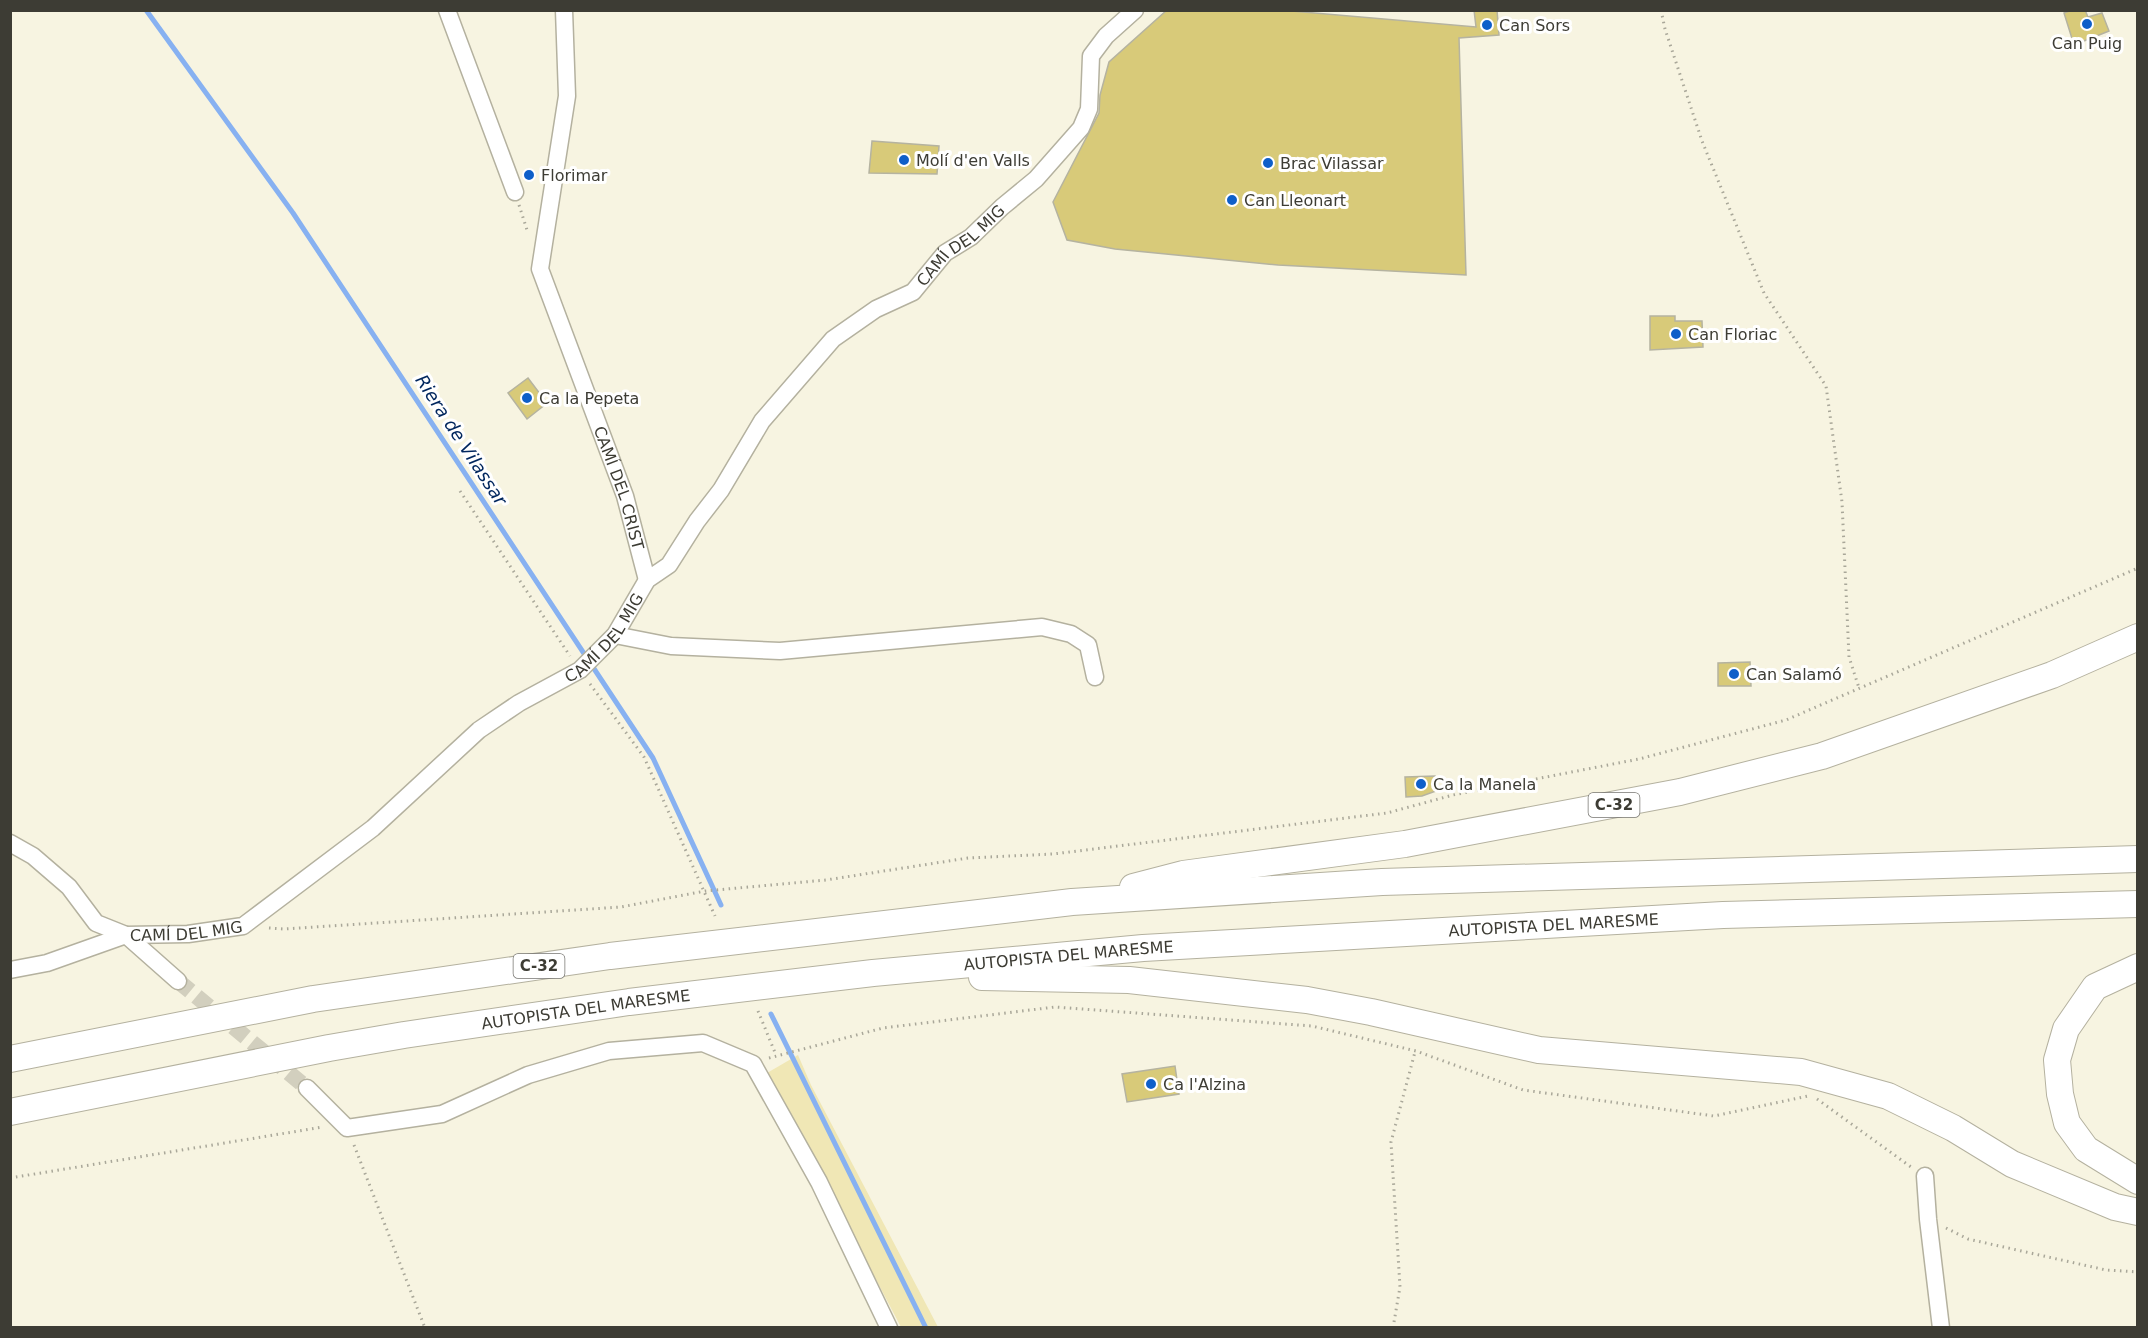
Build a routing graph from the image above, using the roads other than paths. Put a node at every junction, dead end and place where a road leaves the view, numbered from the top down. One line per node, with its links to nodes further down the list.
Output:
1 (447, 10): 4 (street)
2 (564, 10): 5 (street, CAMÍ DEL CRIST)
3 (1135, 10): 5 (street, CAMÍ DEL MIG)
4 (515, 192)
5 (647, 580): 6 (street, CAMÍ DEL MIG)
6 (615, 635): 8 (street); 13 (street, CAMÍ DEL MIG)
7 (2138, 637): 11 (highway, C-32)
8 (1095, 676)
9 (10, 843): 13 (street)
10 (2138, 859): 11 (highway, C-32)
11 (1072, 902): 18 (highway, C-32)
12 (2138, 904): 16 (highway, AUTOPISTA DEL MARESME)
13 (126, 935): 15 (street, CAMÍ DEL MIG); 17 (street)
14 (2138, 967): 22 (highway)
15 (10, 970)
16 (873, 973): 20 (highway, AUTOPISTA DEL MARESME); 23 (highway)
17 (178, 981)
18 (10, 1059)
19 (307, 1088): 24 (street)
20 (10, 1112)
21 (1925, 1176): 25 (street)
22 (2138, 1181)
23 (2138, 1212)
24 (885, 1326)
25 (1941, 1328)

